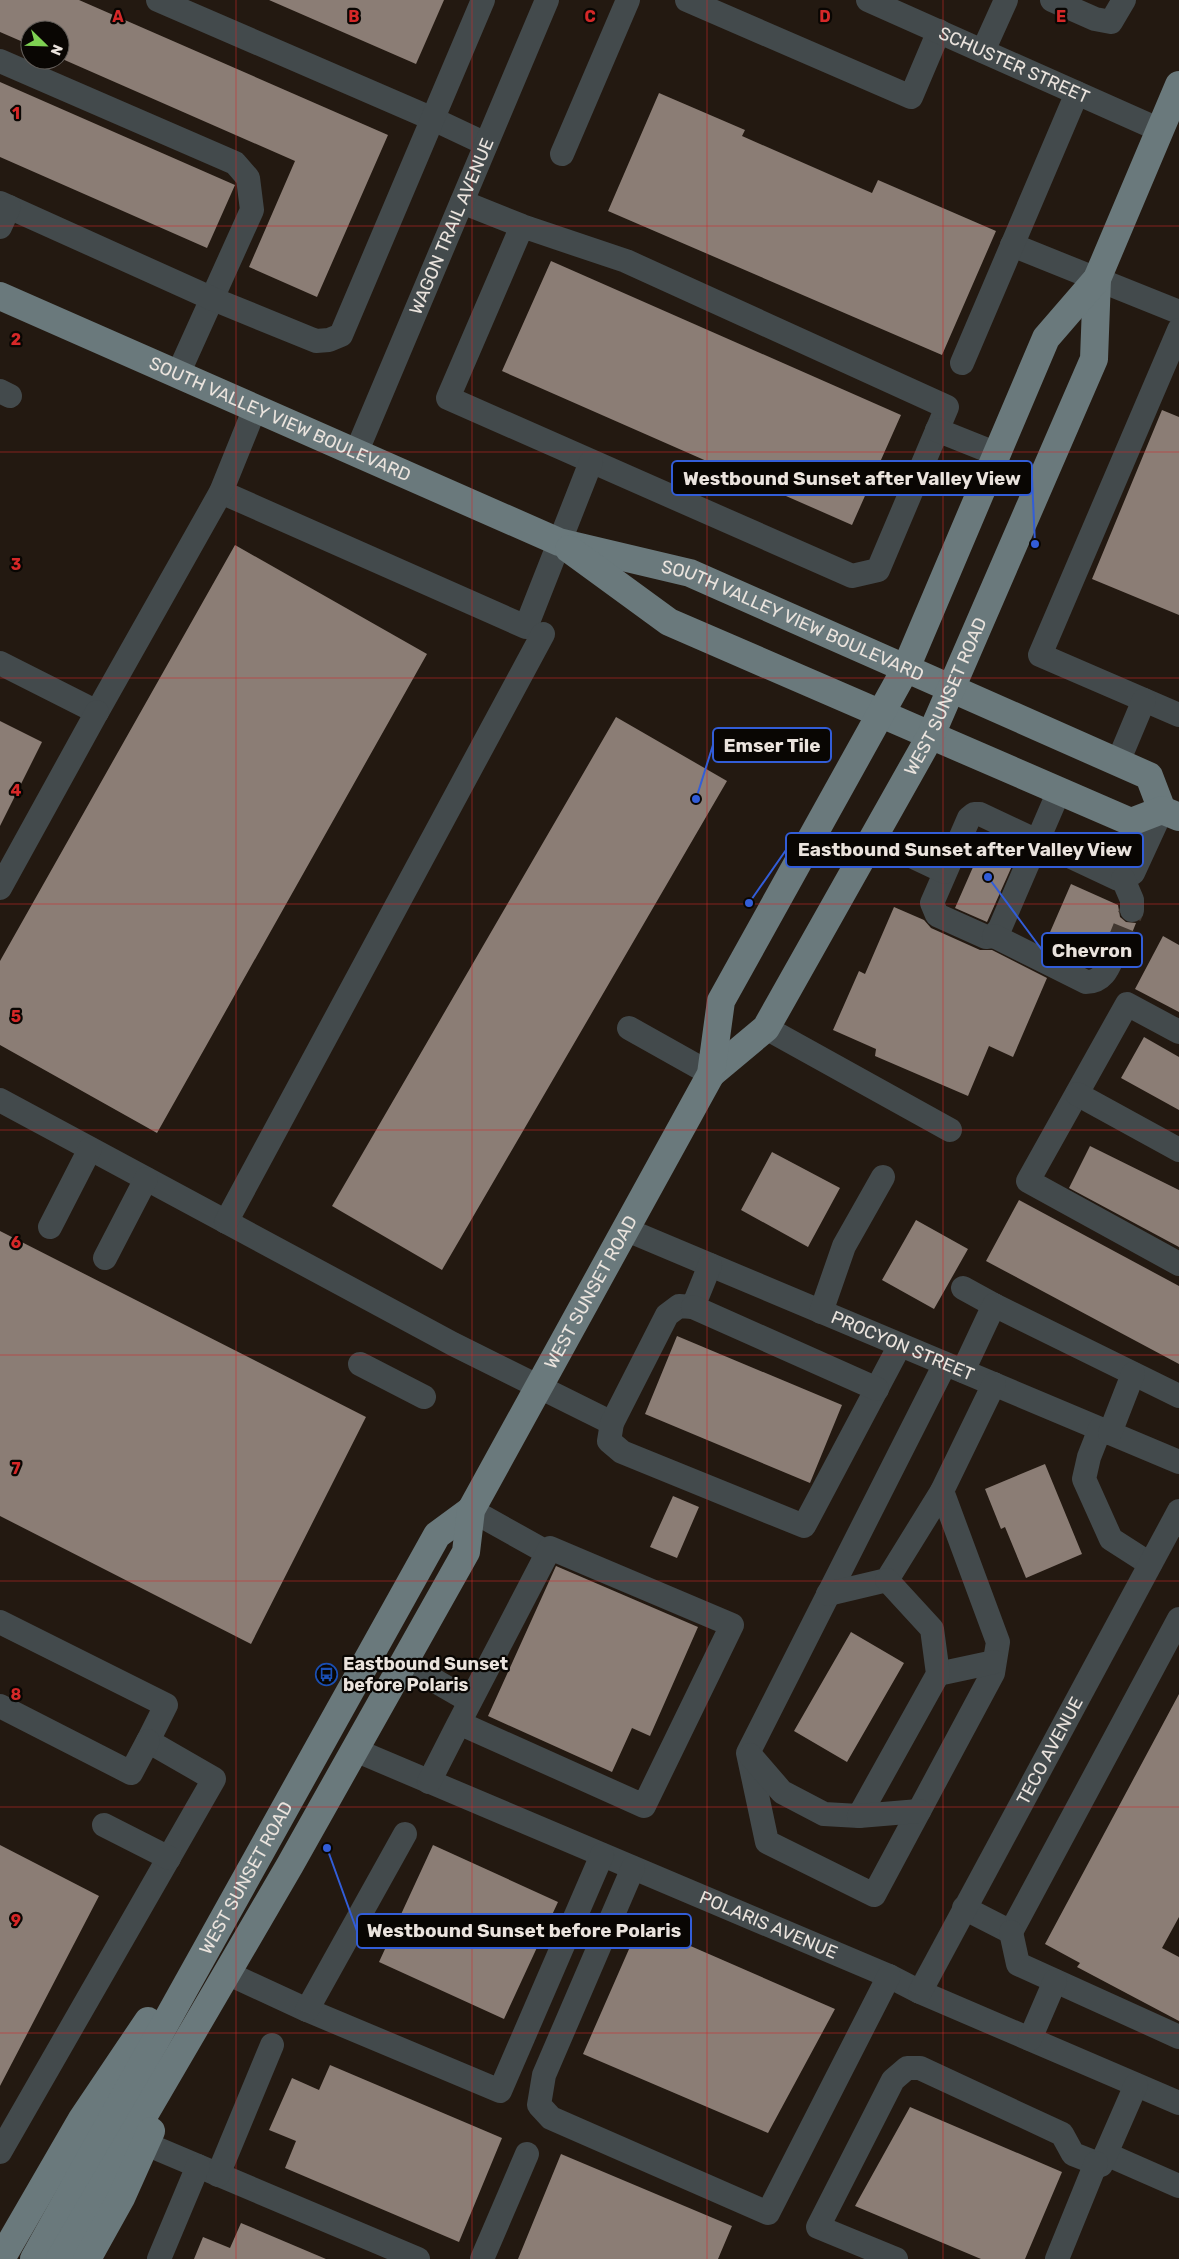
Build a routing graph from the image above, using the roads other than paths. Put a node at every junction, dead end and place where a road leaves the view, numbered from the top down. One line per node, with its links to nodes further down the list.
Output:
1 (158, 0): 16 (street)
2 (483, 0): 16 (street)
3 (547, 0): 18 (street, WAGON TRAIL AVENUE)
4 (628, 0): 19 (street)
5 (687, 0): 10 (street)
6 (868, 0): 11 (street, SCHUSTER STREET)
7 (1006, 0): 12 (street)
8 (1052, 0): 9 (street)
9 (1124, 0)
10 (726, 8): 11 (street)
11 (939, 32): 12 (street, SCHUSTER STREET)
12 (983, 51): 15 (street, SCHUSTER STREET)
13 (0, 61): 26 (street)
14 (1179, 85): 17 (main road, WEST SUNSET ROAD)
15 (1077, 93): 17 (street, SCHUSTER STREET); 23 (street)
16 (433, 118): 18 (street); 26 (street)
17 (1160, 130): 24 (main road, WEST SUNSET ROAD)
18 (486, 144): 20 (street, WAGON TRAIL AVENUE)
19 (562, 154)
20 (462, 202): 22 (street); 33 (street, WAGON TRAIL AVENUE)
21 (3, 212): 26 (street)
22 (522, 226): 32 (street); 35 (street)
23 (1012, 245): 24 (street); 29 (street)
24 (1097, 279): 27 (street); 34 (main road, WEST SUNSET ROAD); 41 (main road, WEST SUNSET ROAD)
25 (0, 296): 30 (main road, SOUTH VALLEY VIEW BOULEVARD)
26 (213, 299): 30 (street)
27 (1179, 312)
28 (1179, 330): 42 (street)
29 (962, 363)
30 (178, 374): 31 (main road, SOUTH VALLEY VIEW BOULEVARD)
31 (255, 408): 33 (main road, SOUTH VALLEY VIEW BOULEVARD); 36 (street)
32 (937, 430): 34 (street); 35 (street)
33 (356, 453): 37 (main road, SOUTH VALLEY VIEW BOULEVARD)
34 (997, 454): 40 (main road, WEST SUNSET ROAD)
35 (591, 462): 37 (street)
36 (221, 492): 37 (street); 43 (street)
37 (560, 542): 40 (main road, SOUTH VALLEY VIEW BOULEVARD); 44 (main road, SOUTH VALLEY VIEW BOULEVARD)
38 (543, 634): 69 (street)
39 (0, 663): 43 (street)
40 (906, 668): 41 (main road, SOUTH VALLEY VIEW BOULEVARD); 44 (main road, WEST SUNSET ROAD)
41 (953, 689): 46 (main road, WEST SUNSET ROAD); 47 (main road, SOUTH VALLEY VIEW BOULEVARD)
42 (1144, 700): 45 (street); 47 (street)
43 (98, 712): 54 (street)
44 (882, 714): 46 (main road, SOUTH VALLEY VIEW BOULEVARD); 61 (main road, WEST SUNSET ROAD)
45 (1179, 715)
46 (931, 735): 48 (main road, SOUTH VALLEY VIEW BOULEVARD); 50 (main road, WEST SUNSET ROAD)
47 (1118, 762): 49 (main road, SOUTH VALLEY VIEW BOULEVARD)
48 (1059, 791): 49 (main road, SOUTH VALLEY VIEW BOULEVARD); 51 (street)
49 (1171, 813): 53 (street)
50 (873, 838): 52 (street); 59 (main road, WEST SUNSET ROAD)
51 (1037, 840): 52 (street); 53 (street); 56 (street)
52 (945, 872): 56 (street)
53 (1123, 879): 55 (street)
54 (0, 888)
55 (1132, 910)
56 (994, 936): 57 (street)
57 (1116, 950)
58 (629, 1028): 61 (street)
59 (766, 1028): 61 (main road, WEST SUNSET ROAD); 64 (street)
60 (1179, 1032): 62 (street)
61 (711, 1074): 71 (main road, WEST SUNSET ROAD)
62 (1077, 1094): 66 (street); 73 (street)
63 (0, 1100): 65 (street)
64 (950, 1130)
65 (90, 1149): 68 (street); 70 (street)
66 (1179, 1150)
67 (883, 1177): 78 (street)
68 (146, 1179): 69 (street); 72 (street)
69 (226, 1222): 84 (street)
70 (50, 1227)
71 (627, 1230): 74 (street, PROCYON STREET); 84 (main road, WEST SUNSET ROAD)
72 (105, 1258)
73 (1179, 1264)
74 (710, 1265): 77 (street); 78 (street, PROCYON STREET)
75 (963, 1288): 76 (street)
76 (994, 1305): 81 (street); 82 (street)
77 (693, 1307): 85 (street); 88 (street)
78 (821, 1312): 79 (street, PROCYON STREET)
79 (900, 1345): 81 (street, PROCYON STREET); 85 (street)
80 (360, 1364): 87 (street)
81 (954, 1367): 83 (street, PROCYON STREET); 97 (street)
82 (1133, 1374): 86 (street); 89 (street)
83 (994, 1384): 89 (street, PROCYON STREET); 91 (street)
84 (540, 1386): 88 (street); 92 (main road, WEST SUNSET ROAD)
85 (877, 1389): 88 (street)
86 (1179, 1396)
87 (424, 1397)
88 (612, 1423)
89 (1105, 1431): 90 (street, PROCYON STREET); 95 (street)
90 (1179, 1462)
91 (942, 1491): 96 (street); 100 (street)
92 (471, 1510): 94 (street); 101 (main road, WEST SUNSET ROAD); 116 (main road, WEST SUNSET ROAD)
93 (1179, 1511): 95 (street, TECO AVENUE)
94 (548, 1553): 103 (street); 105 (street)
95 (1150, 1564): 118 (street, TECO AVENUE)
96 (887, 1580): 97 (street); 102 (street)
97 (828, 1594): 108 (street)
98 (1179, 1619): 119 (street)
99 (0, 1622): 106 (street)
100 (994, 1662): 102 (street); 110 (street)
101 (404, 1663): 103 (street); 107 (main road, WEST SUNSET ROAD)
102 (938, 1674): 111 (street)
103 (470, 1701): 105 (street)
104 (0, 1706): 106 (street)
105 (458, 1722): 109 (street)
106 (148, 1741): 115 (street)
107 (355, 1750): 109 (street, POLARIS AVENUE); 120 (main road, WEST SUNSET ROAD)
108 (748, 1753): 110 (street); 111 (street)
109 (429, 1782): 114 (street, POLARIS AVENUE)
110 (919, 1811): 111 (street)
111 (859, 1816)
112 (104, 1825): 115 (street)
113 (404, 1834): 125 (street)
114 (602, 1855): 117 (street, POLARIS AVENUE); 125 (street)
115 (169, 1858): 132 (street)
116 (254, 1864): 137 (main road); 138 (main road, WEST SUNSET ROAD)
117 (633, 1868): 121 (street, POLARIS AVENUE); 121 (street)
118 (964, 1908): 119 (street); 123 (street, TECO AVENUE)
119 (1010, 1932): 122 (street)
120 (227, 1973): 124 (main road, WEST SUNSET ROAD); 125 (street)
121 (889, 1976): 123 (street, POLARIS AVENUE)
122 (1055, 1981): 126 (street); 127 (street)
123 (920, 1992): 127 (street, POLARIS AVENUE)
124 (207, 2006): 131 (main road); 139 (main road, WEST SUNSET ROAD)
125 (306, 2010)
126 (1179, 2038)
127 (1030, 2039): 129 (street, POLARIS AVENUE)
128 (272, 2045): 135 (street)
129 (1136, 2084): 130 (street, POLARIS AVENUE); 134 (street)
130 (1178, 2101)
131 (146, 2144): 135 (street); 140 (main road)
132 (0, 2152)
133 (527, 2154): 143 (street)
134 (1101, 2159): 136 (street); 144 (street); 145 (street)
135 (208, 2170): 141 (street); 142 (street)
136 (1179, 2186)
137 (3, 2250)
138 (34, 2259)
139 (60, 2259)
140 (87, 2259)
141 (159, 2259)
142 (418, 2259)
143 (482, 2259)
144 (896, 2259)
145 (1057, 2259)

